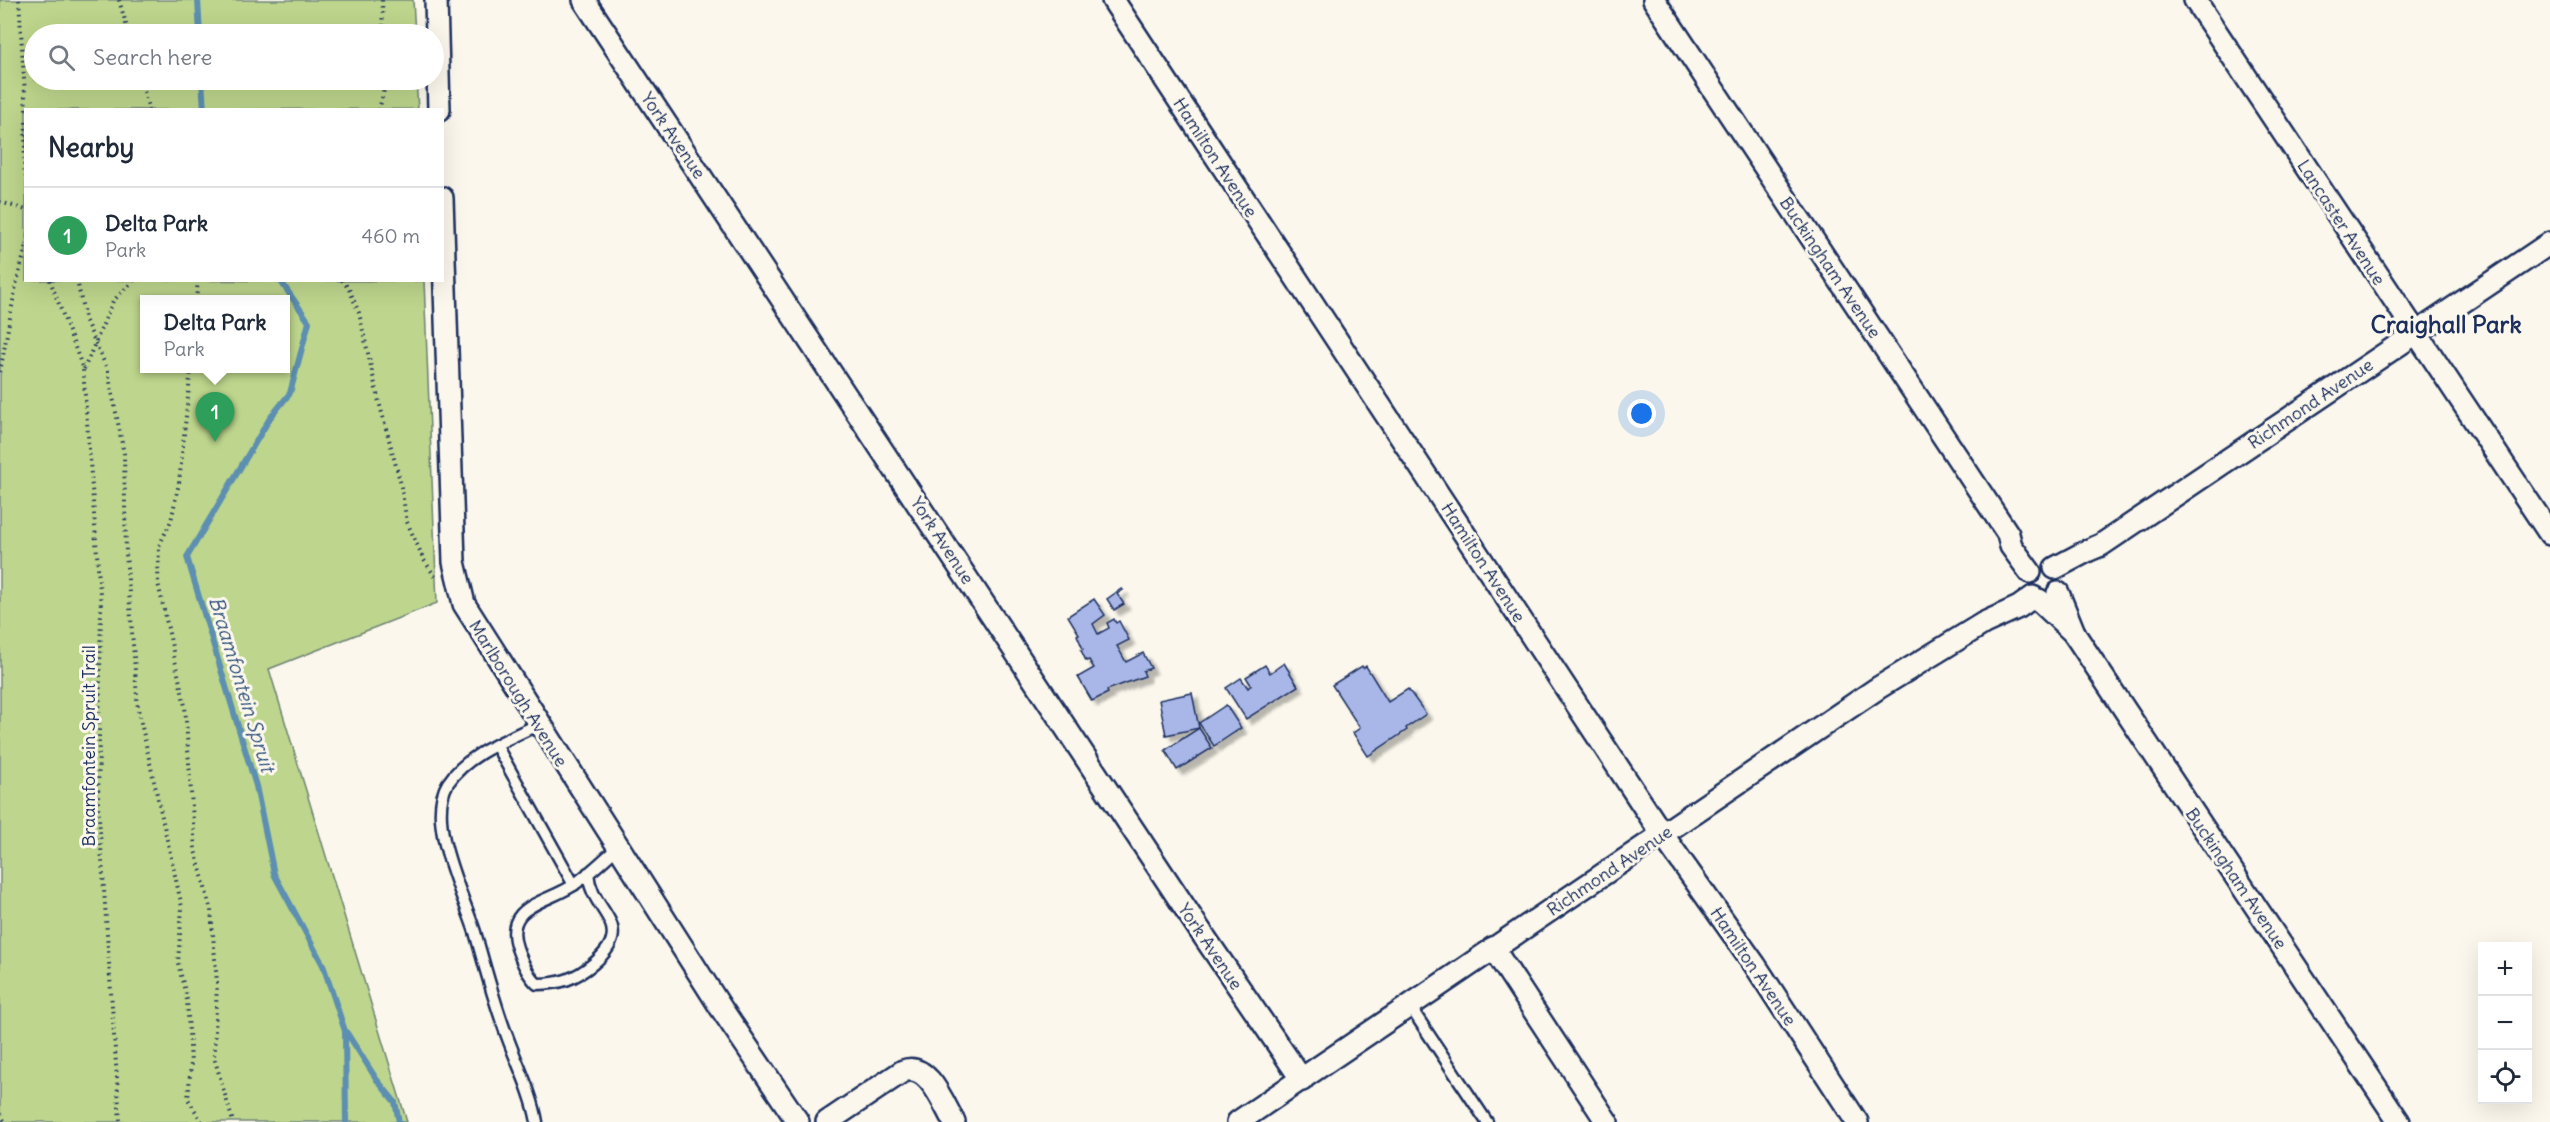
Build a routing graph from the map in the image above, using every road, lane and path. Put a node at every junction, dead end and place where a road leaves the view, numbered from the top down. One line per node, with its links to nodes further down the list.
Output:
1 (19, 0): 12 (path)
2 (119, 0): 9 (path)
3 (382, 0): 10 (path)
4 (436, 0): 11 (street)
5 (584, 0): 46 (street, York Avenue)
6 (1113, 0): 40 (street, Hamilton Avenue)
7 (1654, 0): 37 (street, Buckingham Avenue)
8 (2195, 0): 30 (street, Lancaster Avenue)
9 (126, 24)
10 (383, 24)
11 (437, 24)
12 (24, 72)
13 (25, 90): 17 (path)
14 (144, 90): 18 (path)
15 (384, 90): 19 (path)
16 (438, 90): 20 (street)
17 (28, 108)
18 (148, 108)
19 (380, 108)
20 (439, 108)
21 (0, 202): 22 (path)
22 (24, 209)
23 (2550, 243): 30 (street, Richmond Avenue)
24 (24, 255): 33 (path)
25 (444, 255): 38 (street, Marlborough Avenue)
26 (51, 282): 32 (path, Braamfontein Spruit Trail)
27 (77, 282): 31 (path)
28 (132, 282): 31 (path, Braamfontein Spruit Trail)
29 (344, 282): 36 (path)
30 (2415, 333): 35 (street, Lancaster Avenue); 37 (street, Richmond Avenue)
31 (96, 341): 32 (path, Braamfontein Spruit Trail); 51 (path)
32 (83, 369): 50 (path, Braamfontein Spruit Trail)
33 (0, 372)
34 (191, 373): 52 (path)
35 (2550, 534)
36 (439, 582)
37 (2043, 583): 40 (street, Richmond Avenue); 60 (street, Buckingham Avenue)
38 (539, 724): 39 (lane); 41 (street, Marlborough Avenue)
39 (496, 745): 43 (lane); 53 (lane)
40 (1662, 834): 44 (street, Richmond Avenue); 59 (street, Hamilton Avenue)
41 (618, 848): 42 (lane); 54 (street, Marlborough Avenue)
42 (588, 873): 43 (lane); 43 (lane)
43 (574, 885)
44 (1493, 948): 45 (street, Richmond Avenue); 58 (street)
45 (1409, 1005): 46 (street, Richmond Avenue); 57 (lane)
46 (1302, 1080): 48 (street, Richmond Avenue)
47 (0, 1114): 49 (path)
48 (1244, 1120)
49 (5, 1122)
50 (120, 1122)
51 (202, 1122)
52 (233, 1122)
53 (537, 1122)
54 (798, 1122)
55 (827, 1122): 56 (street)
56 (954, 1122)
57 (1487, 1122)
58 (1607, 1122)
59 (1857, 1122)
60 (2399, 1122)

